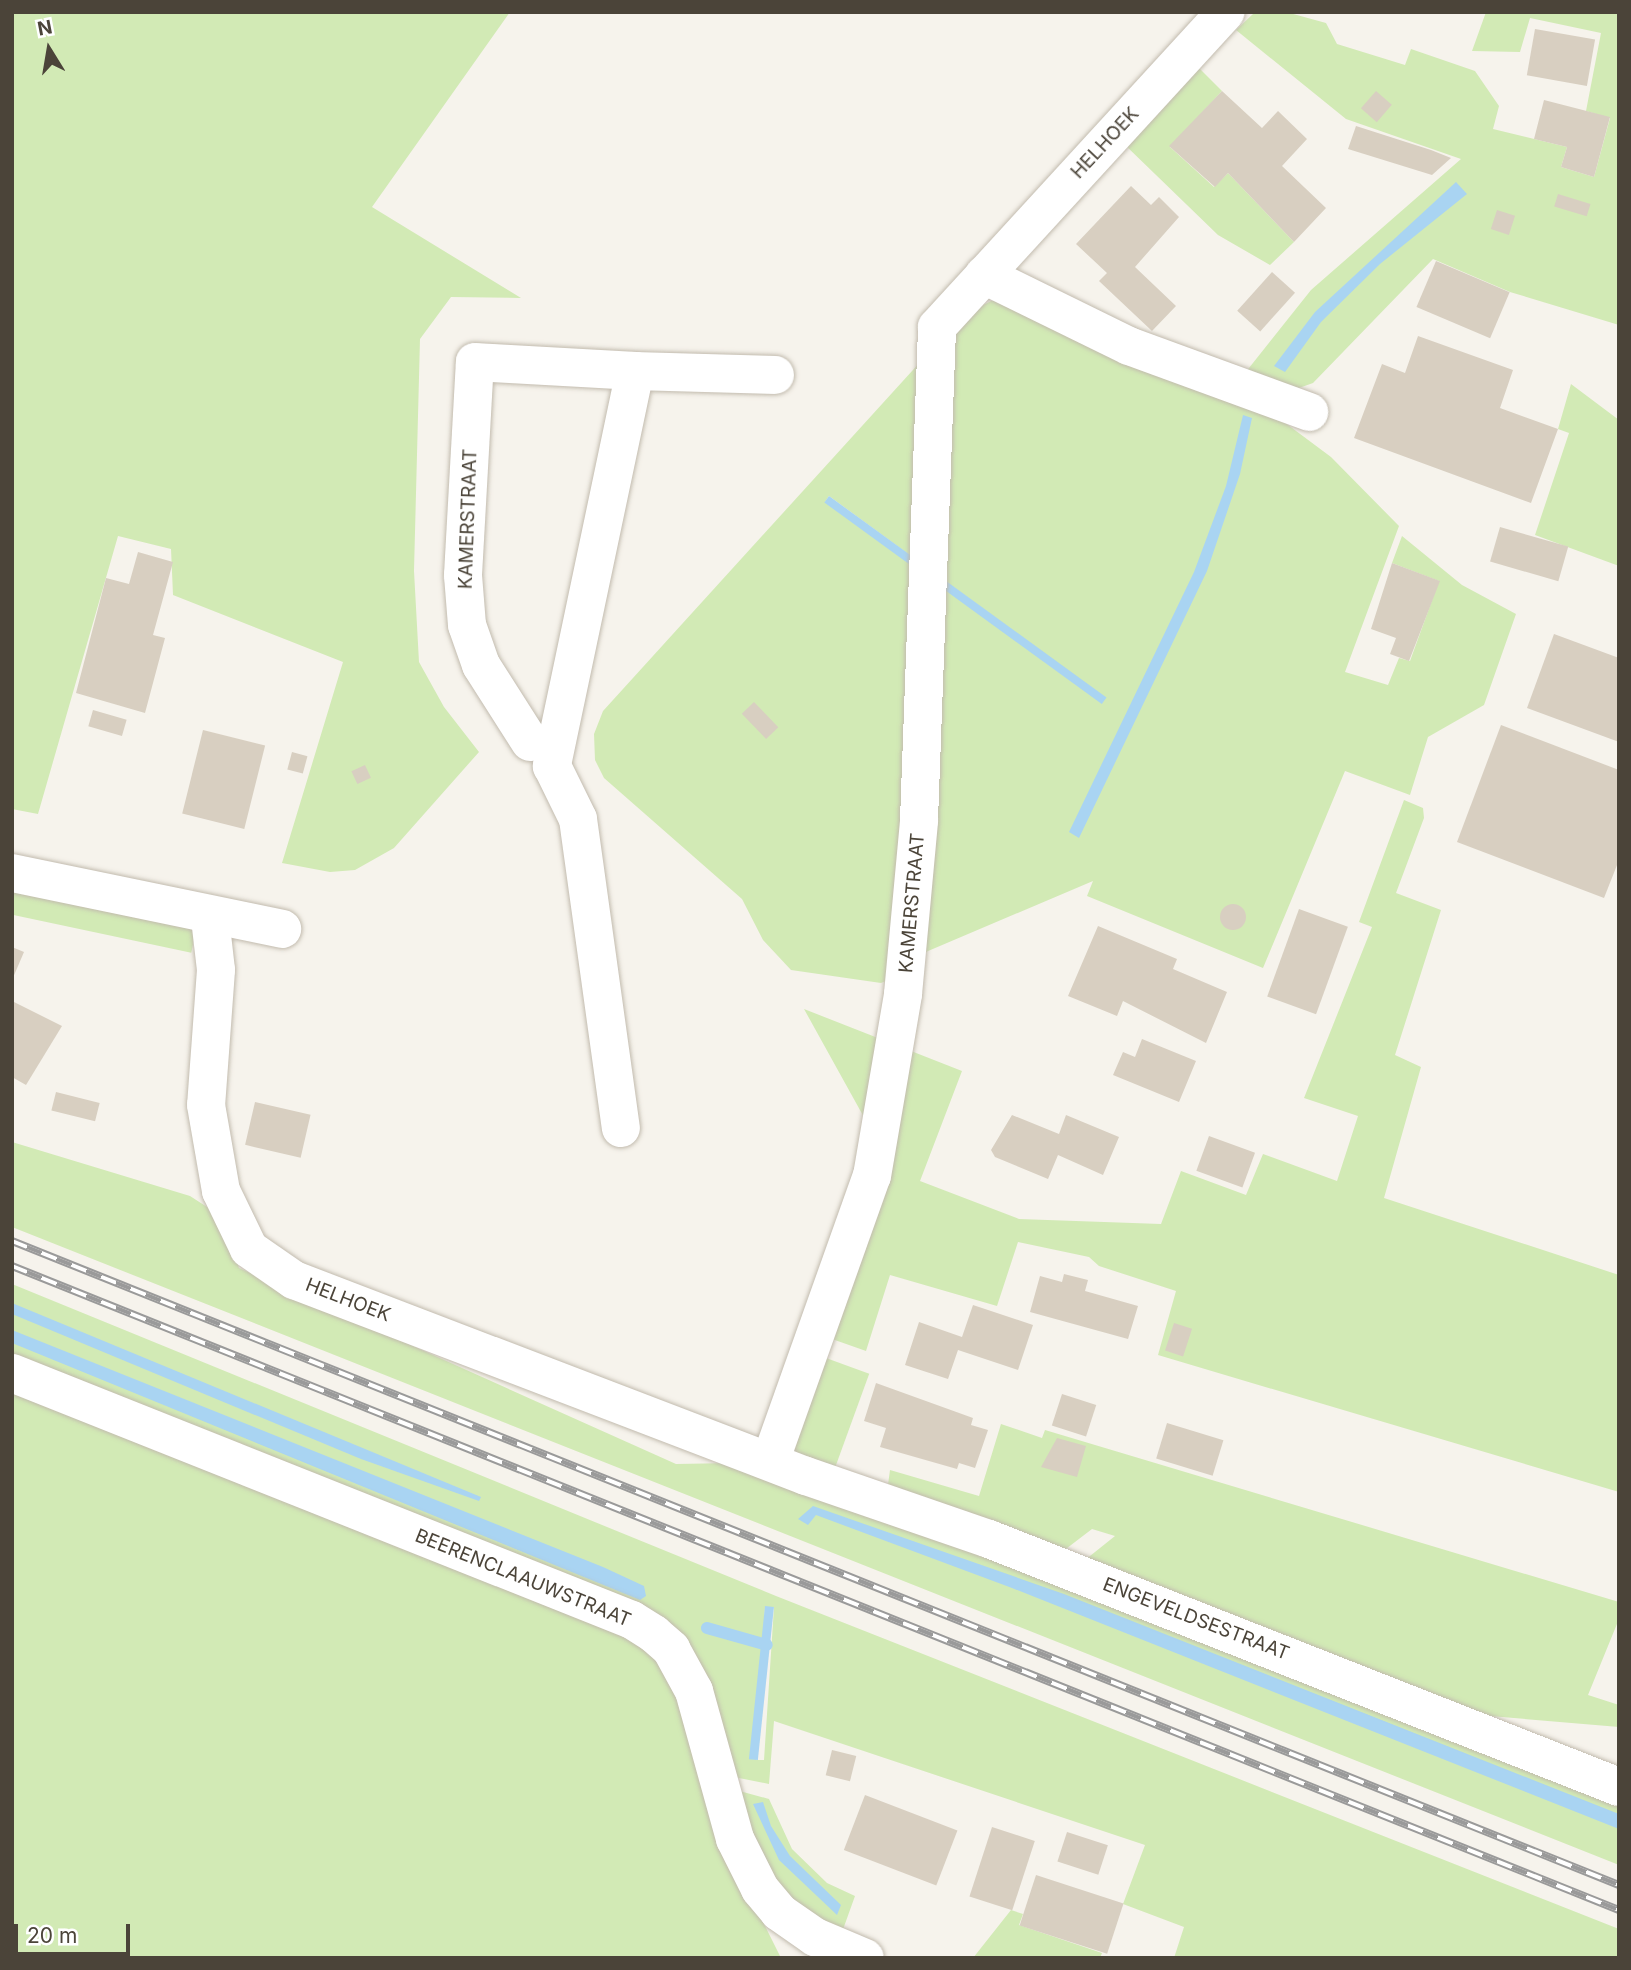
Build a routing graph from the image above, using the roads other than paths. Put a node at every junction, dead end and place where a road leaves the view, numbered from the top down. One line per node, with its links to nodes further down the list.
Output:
1 (1226, 12): 2 (street, HELHOEK)
2 (984, 275): 3 (street, HELHOEK); 6 (street)
3 (937, 327): 13 (street, KAMERSTRAAT)
4 (635, 371): 5 (street); 7 (street, KAMERSTRAAT); 11 (street)
5 (775, 376)
6 (1309, 412)
7 (530, 743)
8 (12, 873): 9 (street)
9 (210, 918): 10 (street); 13 (street, HELHOEK)
10 (282, 929)
11 (621, 1128)
12 (12, 1373): 15 (street, BEERENCLAAUWSTRAAT)
13 (771, 1459): 14 (street, ENGEVELDSESTRAAT)
14 (1619, 1787)
15 (865, 1958)

